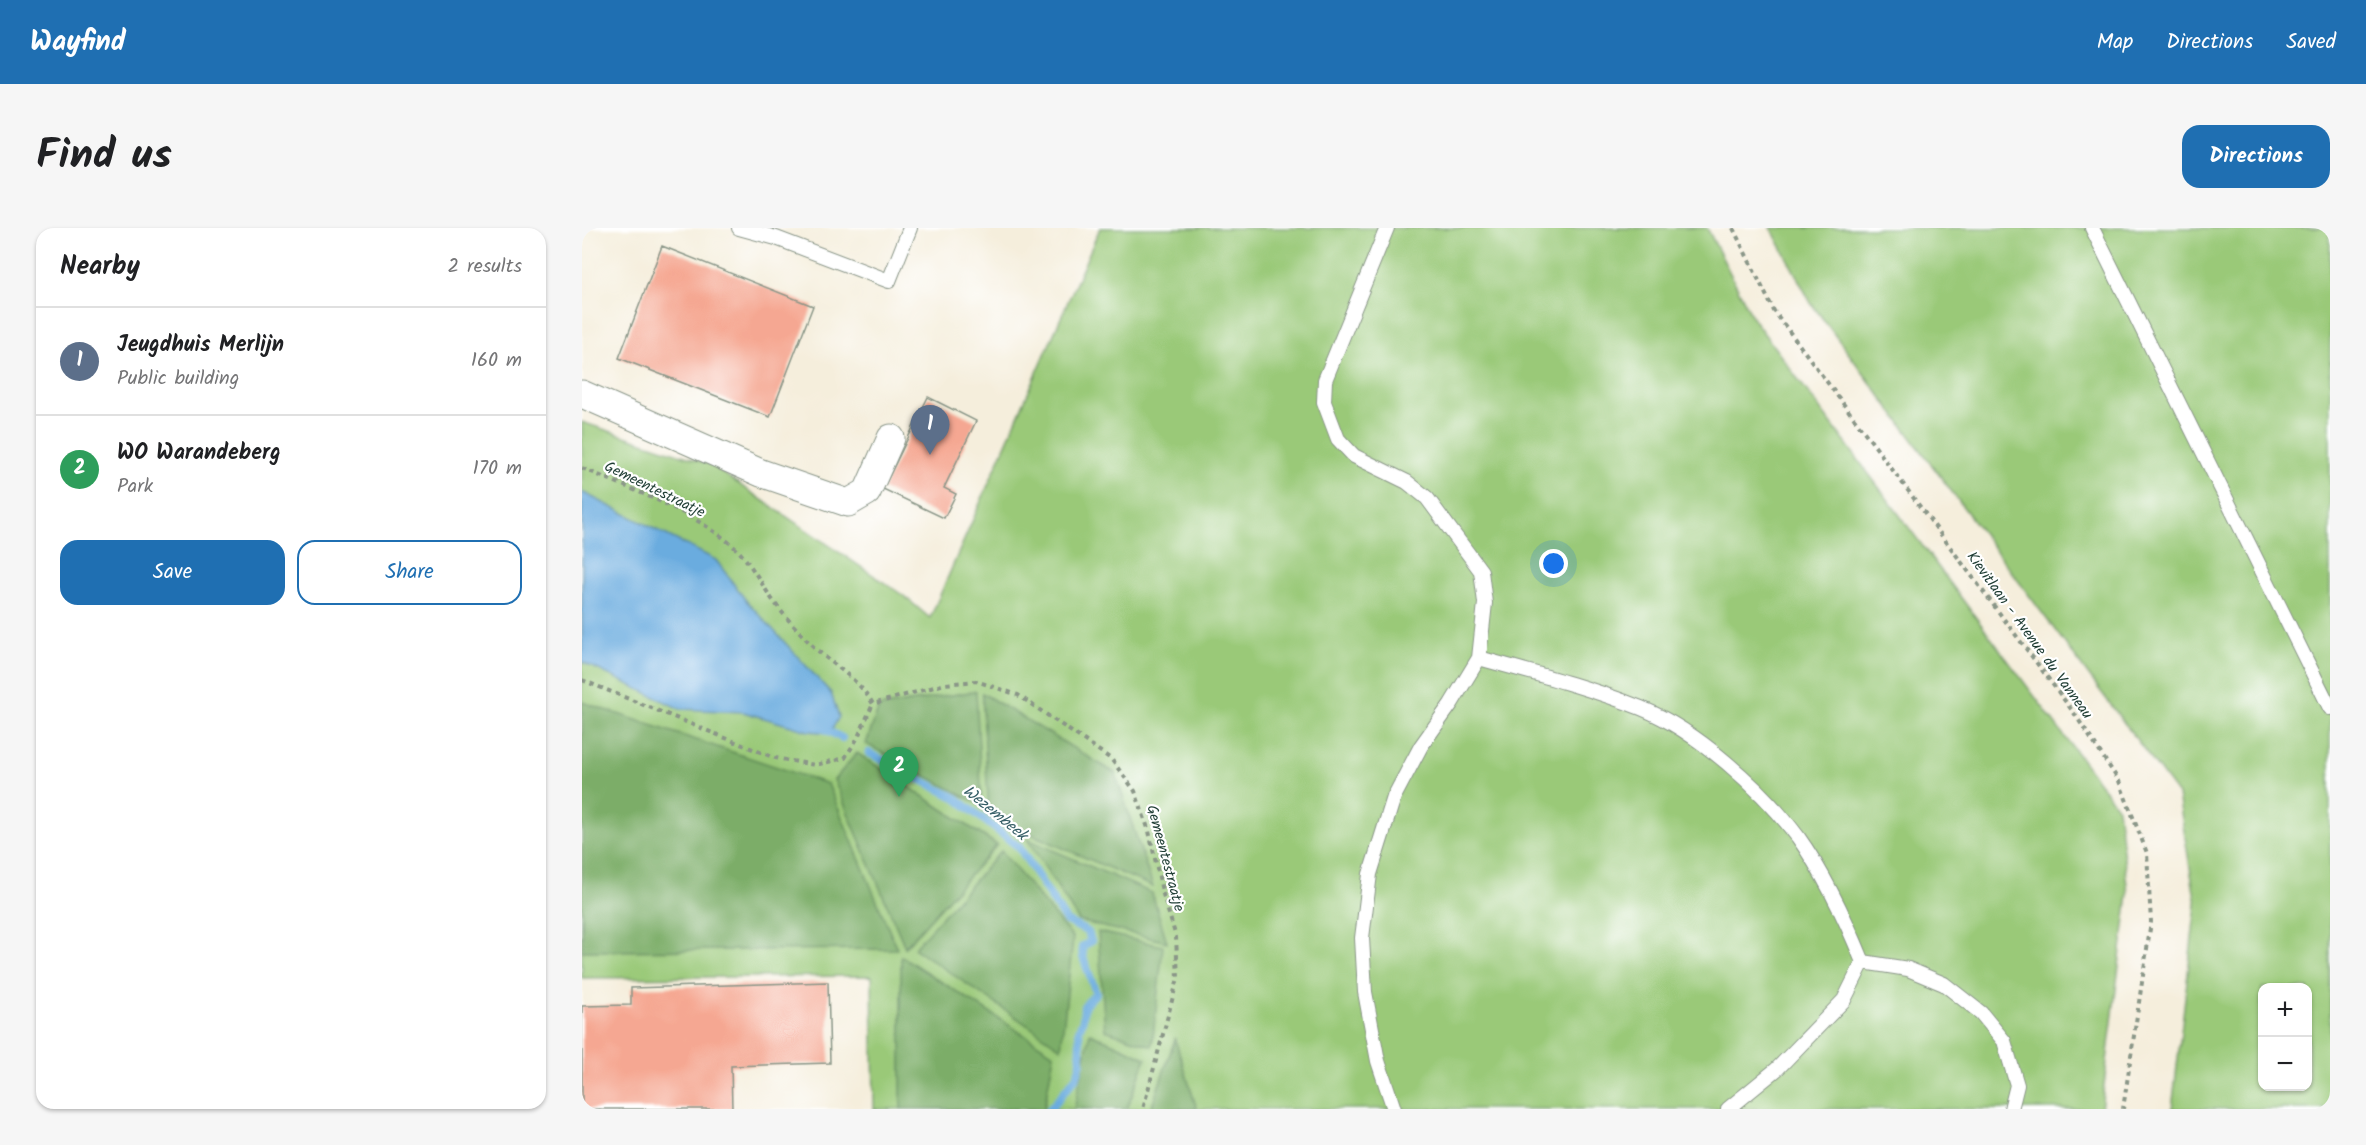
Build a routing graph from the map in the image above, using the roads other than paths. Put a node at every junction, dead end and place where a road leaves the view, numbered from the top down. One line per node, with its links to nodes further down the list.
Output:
1 (739, 228): 6 (lane)
2 (787, 228): 6 (lane)
3 (910, 228): 6 (lane)
4 (1387, 228): 9 (lane)
5 (2092, 228): 10 (lane)
6 (776, 238)
7 (582, 394): 8 (street)
8 (891, 438)
9 (1479, 658): 11 (lane); 12 (lane)
10 (2330, 708)
11 (1863, 962): 13 (lane); 14 (lane)
12 (1394, 1109)
13 (1728, 1109)
14 (2011, 1109)

